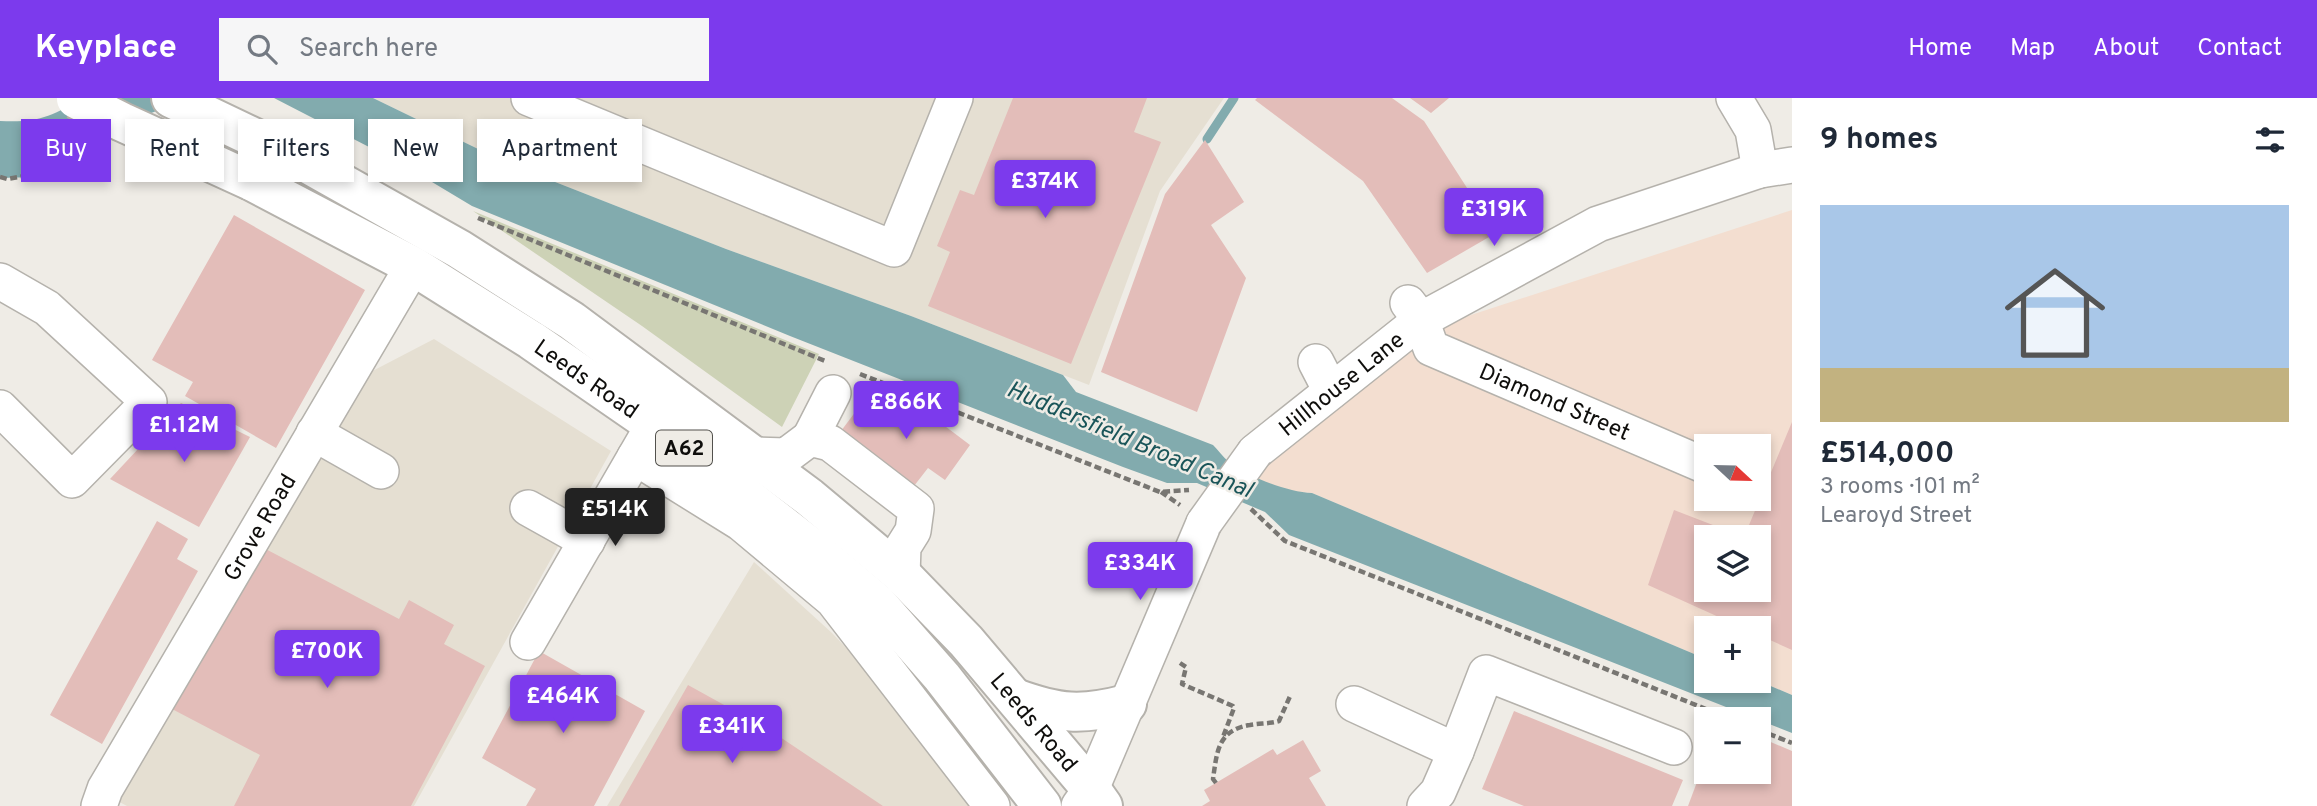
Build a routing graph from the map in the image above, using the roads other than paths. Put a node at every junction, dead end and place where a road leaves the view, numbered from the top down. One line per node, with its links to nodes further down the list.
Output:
1 (171, 98): 12 (main road, Leeds Road / A62)
2 (529, 98): 3 (street)
3 (955, 98)
4 (1734, 98): 6 (street)
5 (76, 110): 7 (main road, Leeds Road / A62, bridge)
6 (1776, 168): 9 (street, Hillhouse Lane)
7 (413, 266): 12 (main road, Leeds Road / A62); 13 (street, Grove Road)
8 (0, 281): 11 (street)
9 (1414, 310): 16 (street, Diamond Street); 23 (street, Hillhouse Lane, bridge)
10 (839, 376): 14 (street)
11 (0, 408)
12 (653, 426): 15 (main road, Leeds Road / A62); 19 (street); 29 (street); 30 (main road, Leeds Road / A62)
13 (314, 433): 17 (street); 27 (street, Grove Road)
14 (810, 438): 15 (street); 20 (street)
15 (752, 455): 20 (main road, Leeds Road / A62)
16 (1694, 461)
17 (381, 471)
18 (528, 508): 19 (street)
19 (587, 541): 21 (street)
20 (902, 575): 22 (main road, Leeds Road / A62)
21 (528, 642)
22 (1015, 698): 23 (main road); 28 (main road, Leeds Road / A62)
23 (1127, 704): 28 (street, Hillhouse Lane)
24 (1354, 704): 26 (street)
25 (1674, 747): 26 (street)
26 (1456, 751): 31 (street)
27 (102, 798)
28 (1091, 800)
29 (992, 806)
30 (1042, 806)
31 (1425, 806)

